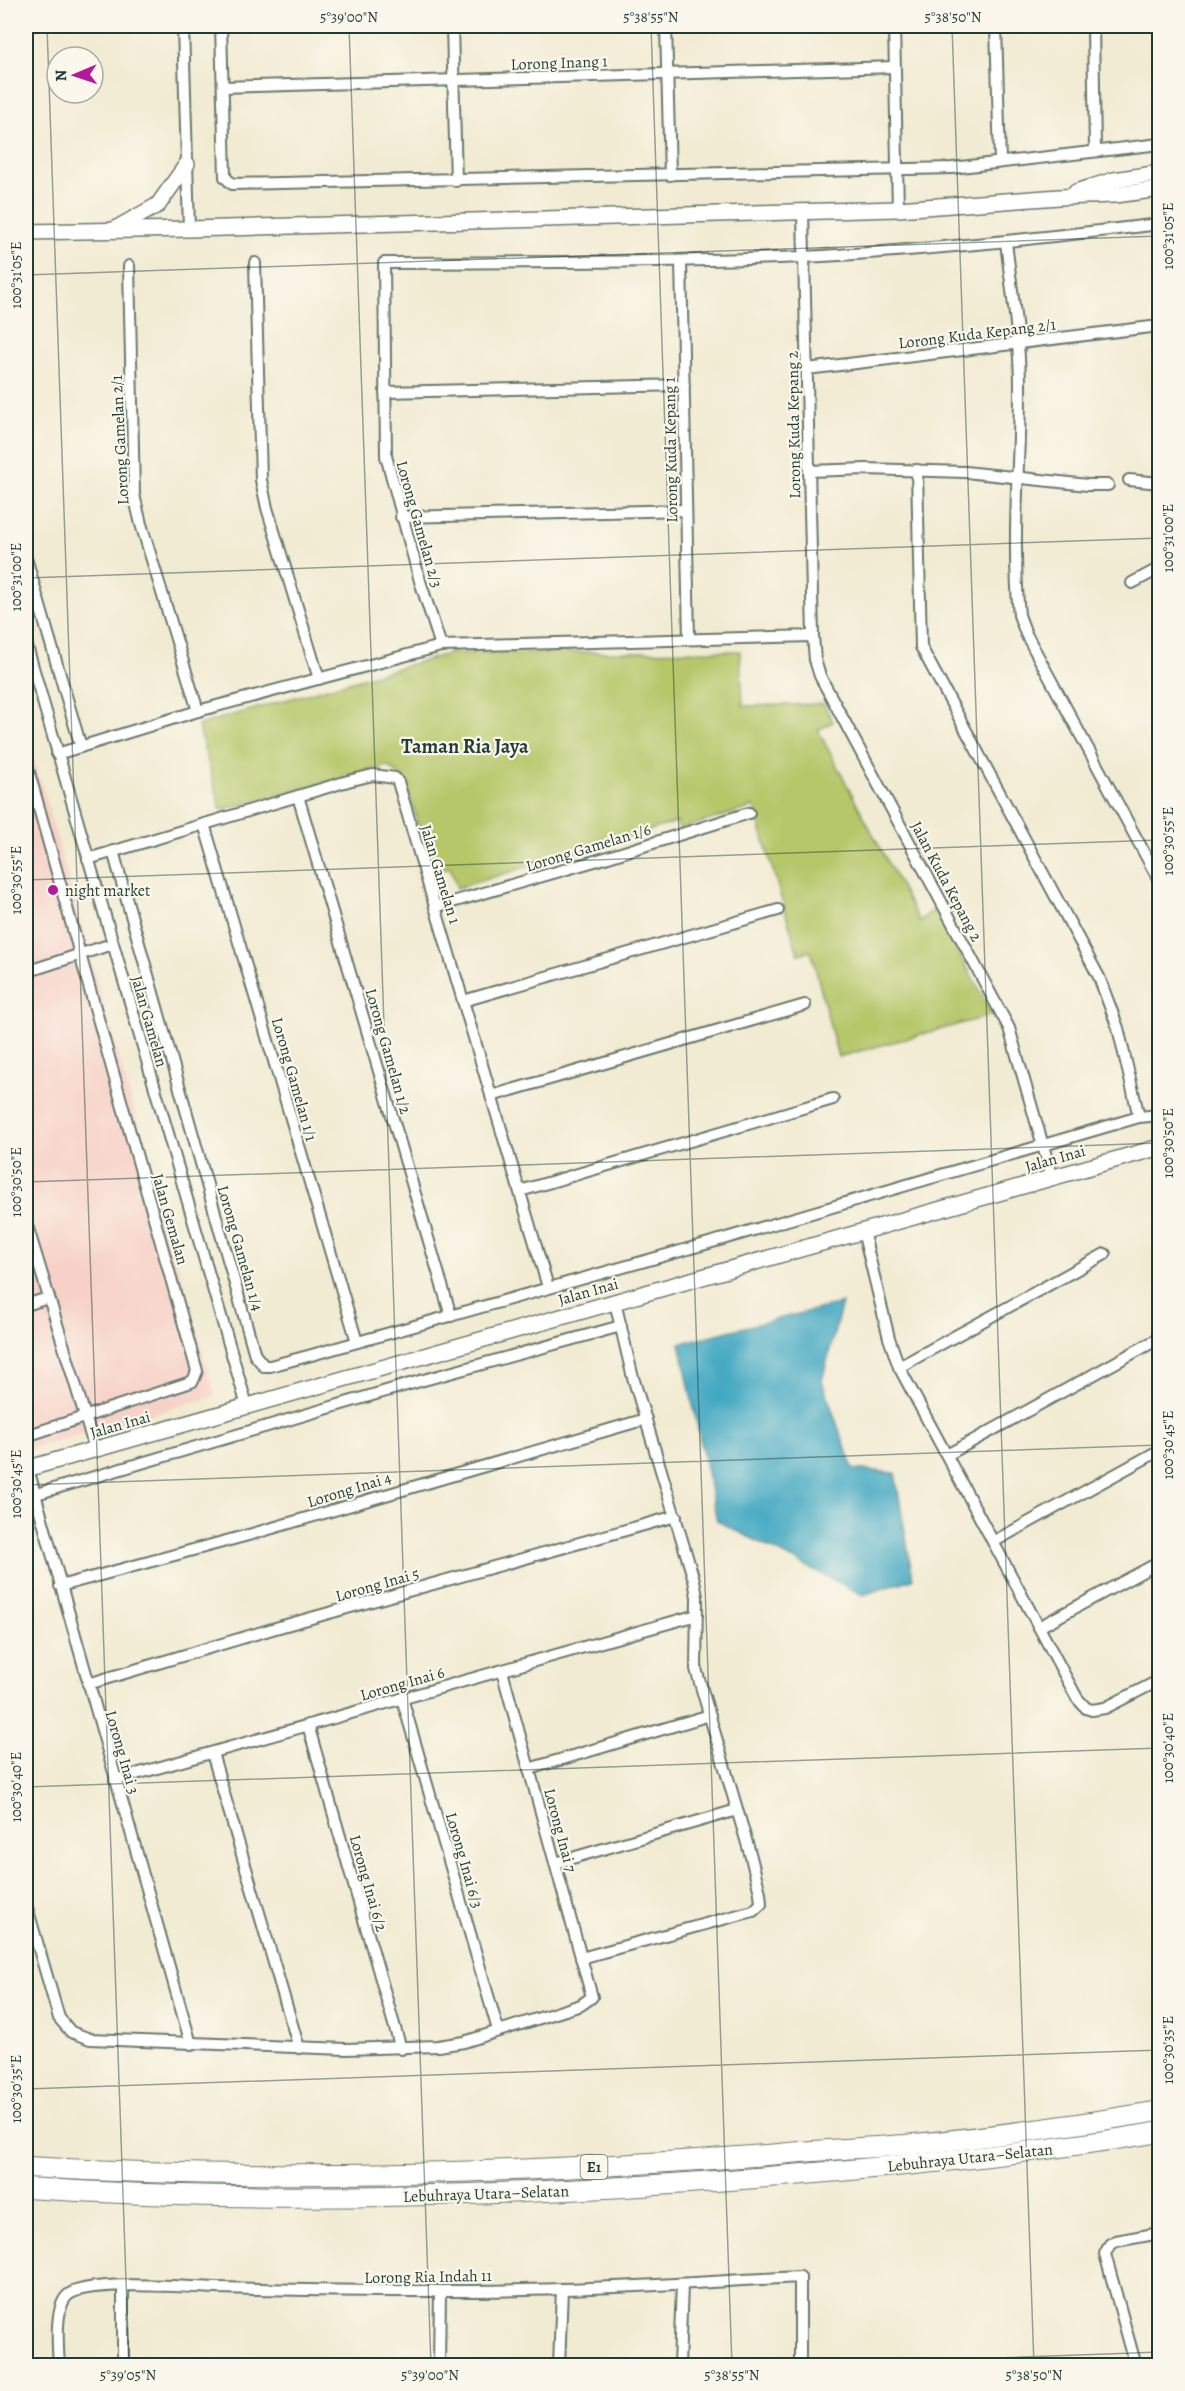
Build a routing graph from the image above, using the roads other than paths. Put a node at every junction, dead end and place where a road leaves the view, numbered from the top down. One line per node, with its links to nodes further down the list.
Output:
1 (183, 26): 15 (street)
2 (221, 26): 11 (street)
3 (452, 26): 10 (street)
4 (666, 26): 9 (street)
5 (894, 26): 8 (street)
6 (996, 26): 14 (street)
7 (1093, 26): 13 (street)
8 (895, 67): 9 (street, Lorong Inang 1); 16 (street)
9 (668, 74): 10 (street, Lorong Inang 1); 18 (street)
10 (454, 80): 11 (street, Lorong Inang 1); 19 (street)
11 (223, 87): 19 (street)
12 (1160, 144): 13 (street)
13 (1095, 149): 14 (street)
14 (1000, 162): 16 (street)
15 (187, 164): 25 (street); 26 (main road)
16 (898, 170): 18 (street); 22 (street)
17 (1160, 173): 21 (main road)
18 (670, 174): 19 (street)
19 (456, 181)
20 (1160, 189): 21 (main road)
21 (1059, 197): 22 (main road)
22 (898, 209): 23 (main road)
23 (803, 213): 25 (main road); 29 (street, Lorong Kuda Kepang 2)
24 (1160, 224): 28 (street)
25 (189, 230): 26 (main road)
26 (113, 231): 27 (main road)
27 (26, 232)
28 (1006, 242): 29 (street); 34 (street)
29 (804, 256): 30 (street); 35 (street, Lorong Kuda Kepang 2)
30 (681, 261): 36 (street, Lorong Kuda Kepang 1); 37 (street, Lorong Gamelan 2/3)
31 (255, 263): 53 (street)
32 (129, 266): 54 (street, Lorong Gamelan 2/1)
33 (1151, 327): 34 (street, Lorong Kuda Kepang 2/1)
34 (1019, 344): 35 (street, Lorong Kuda Kepang 2/1); 40 (street)
35 (807, 369): 39 (street, Lorong Kuda Kepang 2)
36 (684, 386): 37 (street); 44 (street, Lorong Kuda Kepang 1)
37 (385, 392): 45 (street, Lorong Gamelan 2/3)
38 (917, 470): 39 (street); 40 (street); 74 (street)
39 (809, 471): 49 (street, Lorong Kuda Kepang 2)
40 (1017, 478): 43 (street); 63 (street)
41 (1129, 480): 42 (street)
42 (1160, 483)
43 (1108, 484)
44 (686, 510): 45 (street); 50 (street, Lorong Kuda Kepang 1)
45 (401, 517): 52 (street, Lorong Gamelan 2/3)
46 (26, 558): 55 (street)
47 (1160, 568): 48 (street)
48 (1132, 583)
49 (813, 636): 50 (street); 75 (street, Jalan Kuda Kepang 2)
50 (689, 639): 52 (street)
51 (26, 643): 56 (street, Jalan Gamelan)
52 (441, 646): 53 (street)
53 (319, 679): 54 (street)
54 (198, 711): 55 (street)
55 (81, 747): 56 (street)
56 (57, 754): 62 (street, Jalan Gamelan)
57 (26, 762): 67 (street, Jalan Gemalan)
58 (298, 796): 60 (street, Jalan Gamelan 1); 64 (street, Jalan Gamelan 1); 86 (street, Lorong Gamelan 1/2)
59 (749, 813): 64 (street, Lorong Gamelan 1/6)
60 (204, 824): 61 (street, Jalan Gamelan 1); 89 (street, Lorong Gamelan 1/1)
61 (112, 851): 62 (street, Jalan Gamelan 1); 89 (street, Lorong Gamelan 1/4)
62 (88, 859): 66 (street, Jalan Gamelan)
63 (1160, 882)
64 (435, 907): 69 (street, Jalan Gamelan 1)
65 (778, 910): 69 (street)
66 (112, 944): 67 (street); 91 (street, Jalan Gamelan)
67 (79, 955): 68 (street); 92 (street, Jalan Gemalan)
68 (26, 972)
69 (463, 1001): 71 (street, Jalan Gamelan 1)
70 (805, 1005): 71 (street)
71 (491, 1096): 78 (street, Jalan Gamelan 1)
72 (833, 1099): 78 (street)
73 (1160, 1115): 74 (street, Lorong Gamelan 1/4)
74 (1139, 1117): 75 (street, Lorong Gamelan 1/4)
75 (1043, 1145): 77 (street, Jalan Kuda Kepang 2); 82 (street, Lorong Gamelan 1/4)
76 (1160, 1147): 77 (main road, Jalan Inai)
77 (1052, 1177): 80 (main road, Jalan Inai)
78 (520, 1191): 82 (street, Jalan Gamelan 1)
79 (26, 1222): 83 (street)
80 (863, 1231): 84 (main road, Jalan Inai); 90 (street)
81 (1105, 1254): 90 (street)
82 (548, 1287): 86 (street, Lorong Gamelan 1/4)
83 (48, 1298): 85 (street); 92 (street)
84 (615, 1302): 87 (street); 91 (main road, Jalan Inai)
85 (26, 1305)
86 (451, 1316): 89 (street, Lorong Gamelan 1/4)
87 (621, 1326): 93 (street); 99 (street)
88 (1160, 1338): 97 (street)
89 (357, 1342)
90 (899, 1367): 97 (street)
91 (247, 1406): 95 (main road, Jalan Inai)
92 (84, 1417): 94 (street, Jalan Gemalan); 95 (street)
93 (646, 1419): 100 (street); 103 (street, Lorong Inai 4)
94 (26, 1436)
95 (95, 1449): 98 (main road, Jalan Inai)
96 (1160, 1450): 101 (street)
97 (947, 1455): 101 (street)
98 (27, 1469): 99 (street, Lorong Inai 3)
99 (30, 1495): 103 (street, Lorong Inai 3)
100 (676, 1516): 104 (street); 108 (street, Lorong Inai 5)
101 (993, 1542): 105 (street)
102 (1160, 1562): 105 (street)
103 (60, 1586): 108 (street, Lorong Inai 3)
104 (697, 1616): 106 (street, Lorong Inai 6); 110 (street)
105 (1039, 1627): 107 (street)
106 (502, 1671): 109 (street, Lorong Inai 6); 113 (street, Lorong Inai 7)
107 (1160, 1680)
108 (88, 1684): 114 (street, Lorong Inai 3)
109 (402, 1698): 111 (street, Lorong Inai 6); 119 (street, Lorong Inai 6/3)
110 (710, 1715): 113 (street); 115 (street)
111 (308, 1725): 112 (street, Lorong Inai 6); 122 (street, Lorong Inai 6/2)
112 (212, 1753): 114 (street, Lorong Inai 6); 121 (street)
113 (529, 1769): 116 (street, Lorong Inai 7)
114 (115, 1780): 120 (street, Lorong Inai 3)
115 (737, 1810): 116 (street); 118 (street)
116 (555, 1863): 118 (street, Lorong Inai 7)
117 (26, 1904): 120 (street)
118 (581, 1958): 119 (street, Lorong Inai 7)
119 (498, 2030): 122 (street)
120 (191, 2044): 121 (street)
121 (299, 2048): 122 (street)
122 (401, 2049)
123 (1160, 2111): 125 (highway, Lebuhraya Utara–Selatan / E1)
124 (1160, 2132): 126 (highway, Lebuhraya Utara–Selatan / E1)
125 (26, 2166)
126 (26, 2188)
127 (1160, 2232): 138 (street)
128 (681, 2284): 130 (street, Lorong Ria Indah 11); 136 (street); 137 (street, Lorong Ria Indah 11)
129 (123, 2286): 131 (street, Lorong Ria Indah 11); 132 (street, Lorong Ria Indah 11); 133 (street)
130 (562, 2289): 131 (street, Lorong Ria Indah 11); 135 (street)
131 (440, 2292): 134 (street)
132 (59, 2366)
133 (123, 2366)
134 (439, 2366)
135 (559, 2366)
136 (679, 2366)
137 (800, 2366)
138 (1136, 2366)

